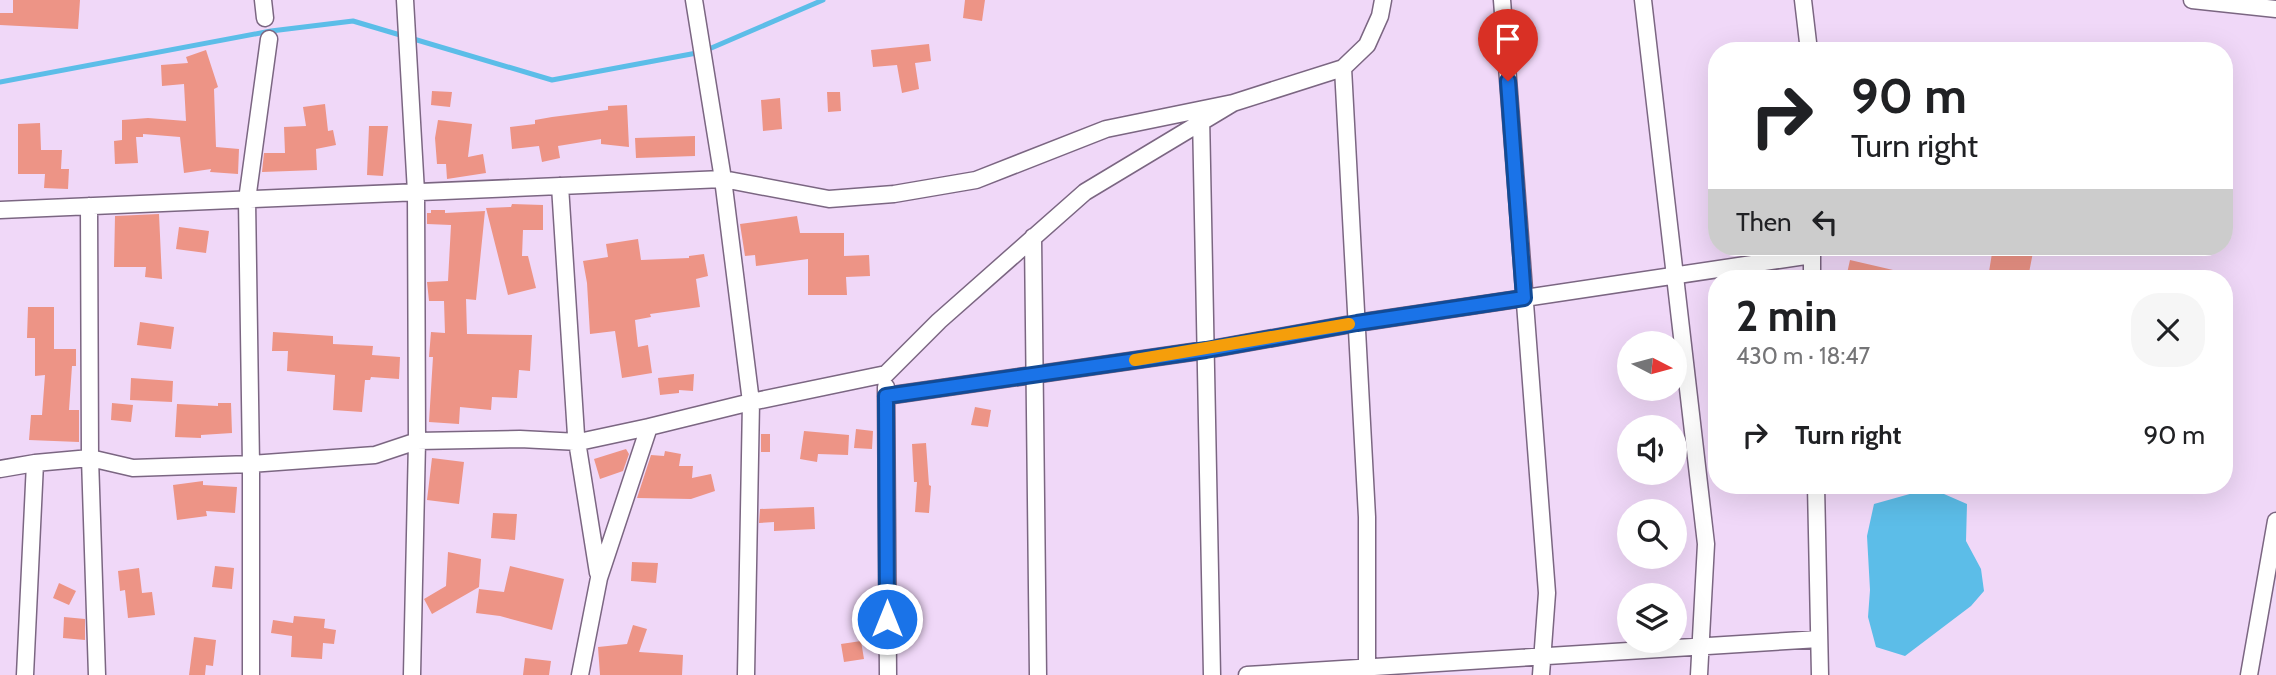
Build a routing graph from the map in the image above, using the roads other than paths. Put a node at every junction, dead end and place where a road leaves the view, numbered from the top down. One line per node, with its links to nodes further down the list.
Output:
1 (263, 0): 10 (street)
2 (405, 0): 17 (street)
3 (694, 0): 15 (street)
4 (1383, 0): 13 (street)
5 (1502, 0): 24 (street)
6 (1643, 0): 23 (street)
7 (1803, 0): 12 (street)
8 (2192, 0): 9 (street)
9 (2276, 9)
10 (265, 18)
11 (268, 39): 18 (street)
12 (1808, 42)
13 (1343, 68): 14 (street); 25 (street)
14 (1201, 116): 15 (street); 21 (street); 26 (street)
15 (723, 179): 16 (street); 30 (street)
16 (561, 186): 17 (street); 33 (street)
17 (416, 192): 18 (street); 32 (street)
18 (247, 200): 19 (street); 36 (street)
19 (89, 206): 20 (street); 34 (street)
20 (0, 210)
21 (1033, 237): 27 (street); 28 (street)
22 (1783, 256): 23 (street)
23 (1675, 275): 24 (street); 42 (street)
24 (1524, 298): 25 (street); 43 (street)
25 (1357, 323): 26 (street); 44 (street)
26 (1206, 350): 28 (street); 53 (street)
27 (886, 374): 29 (street); 30 (street)
28 (1035, 374): 29 (street); 52 (street)
29 (886, 396): 51 (street)
30 (751, 402): 31 (street); 50 (street)
31 (649, 427): 33 (street); 40 (street)
32 (418, 441): 33 (street); 36 (street); 48 (street)
33 (579, 442): 40 (street)
34 (90, 458): 35 (street); 36 (street); 46 (street)
35 (35, 463): 37 (street); 45 (street)
36 (251, 464): 47 (street)
37 (0, 469)
38 (1816, 494): 41 (street)
39 (2276, 521): 58 (street)
40 (599, 578): 49 (street)
41 (1819, 639): 42 (street); 57 (street)
42 (1701, 647): 43 (street); 56 (street)
43 (1543, 657): 44 (street); 55 (street)
44 (1367, 672): 54 (street)
45 (25, 675)
46 (97, 675)
47 (250, 675)
48 (412, 675)
49 (580, 675)
50 (746, 675)
51 (888, 675)
52 (1038, 675)
53 (1212, 675)
54 (1247, 675)
55 (1541, 675)
56 (1699, 675)
57 (1820, 675)
58 (2249, 675)

